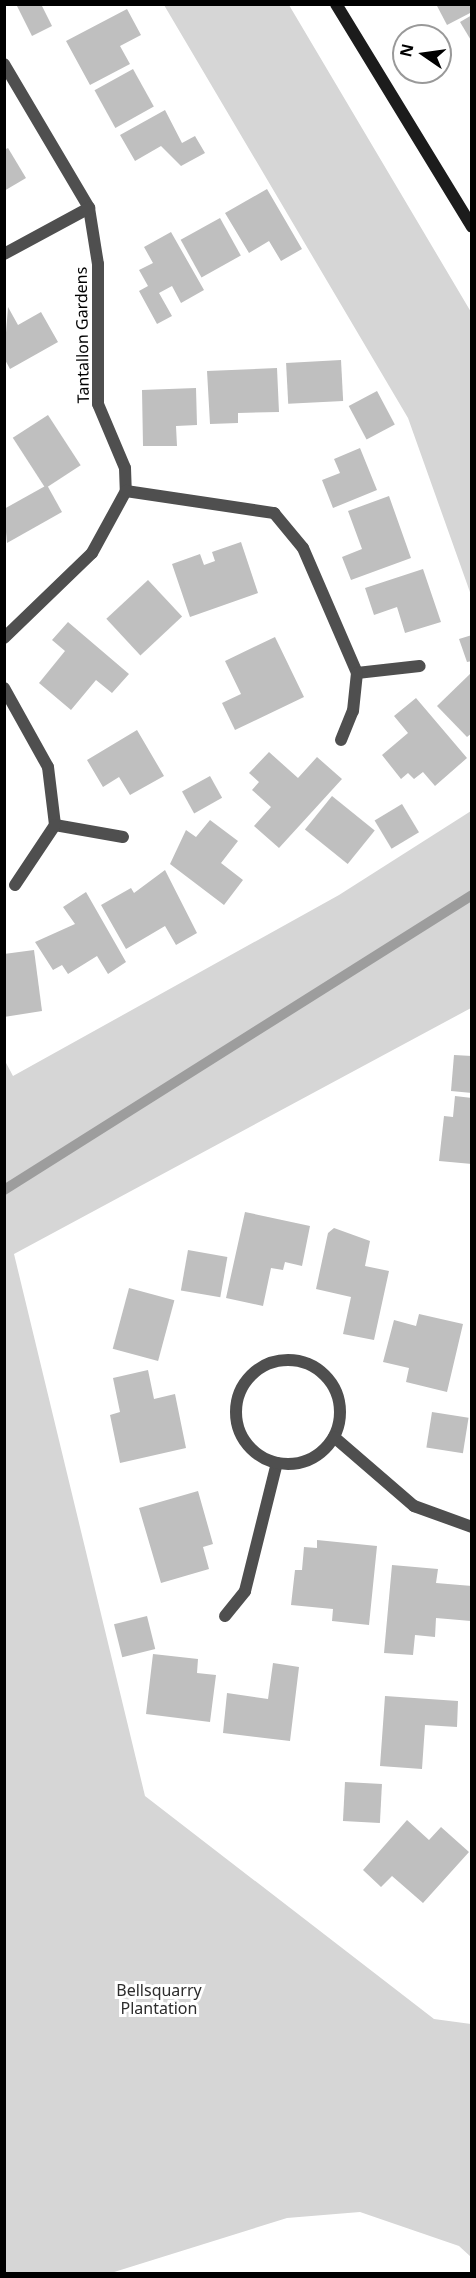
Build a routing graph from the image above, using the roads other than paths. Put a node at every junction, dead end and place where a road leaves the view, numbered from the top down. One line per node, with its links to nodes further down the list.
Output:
1 (336, 4): 4 (street)
2 (4, 64): 3 (street, Tantallon Gardens)
3 (88, 208): 5 (street); 6 (street, Tantallon Gardens)
4 (471, 227)
5 (4, 254)
6 (126, 491): 7 (street); 9 (street)
7 (4, 638)
8 (420, 666): 9 (street)
9 (357, 673): 11 (street)
10 (4, 688): 12 (street)
11 (341, 740)
12 (55, 825): 13 (street); 14 (street)
13 (123, 837)
14 (15, 885)
15 (334, 1437): 16 (street); 16 (street); 17 (street)
16 (278, 1463): 18 (street)
17 (471, 1527)
18 (225, 1616)

